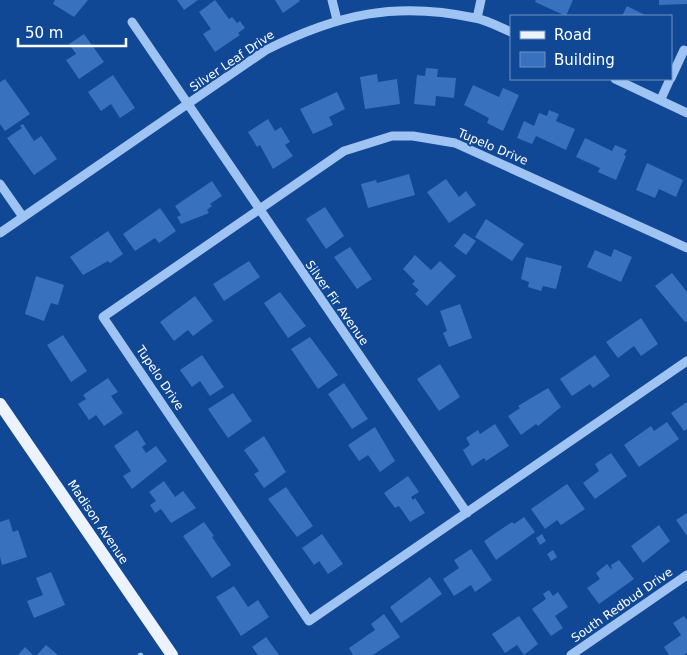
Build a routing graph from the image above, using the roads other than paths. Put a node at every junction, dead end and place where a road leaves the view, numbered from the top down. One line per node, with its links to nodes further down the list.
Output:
1 (332, 0): 4 (street)
2 (480, 0): 3 (street)
3 (477, 18): 4 (street, Silver Leaf Drive); 6 (street, Silver Leaf Drive)
4 (337, 20): 12 (street, Silver Leaf Drive)
5 (132, 22): 12 (street, Silver Fir Avenue)
6 (510, 32)
7 (684, 50): 8 (street)
8 (672, 76)
9 (617, 80): 11 (street)
10 (670, 80): 11 (street)
11 (661, 99): 13 (street)
12 (189, 105): 15 (street, Silver Fir Avenue); 16 (street, Silver Leaf Drive)
13 (687, 113)
14 (0, 184): 16 (street)
15 (259, 210): 18 (street, Tupelo Drive); 21 (street, Silver Fir Avenue); 21 (street, Tupelo Drive)
16 (23, 217): 17 (street, Silver Leaf Drive)
17 (0, 233)
18 (687, 248)
19 (687, 361): 21 (street, Tupelo Drive)
20 (0, 404): 23 (main road, Madison Avenue)
21 (467, 513)
22 (687, 575): 24 (street, South Redbud Drive)
23 (172, 655)
24 (571, 655)

